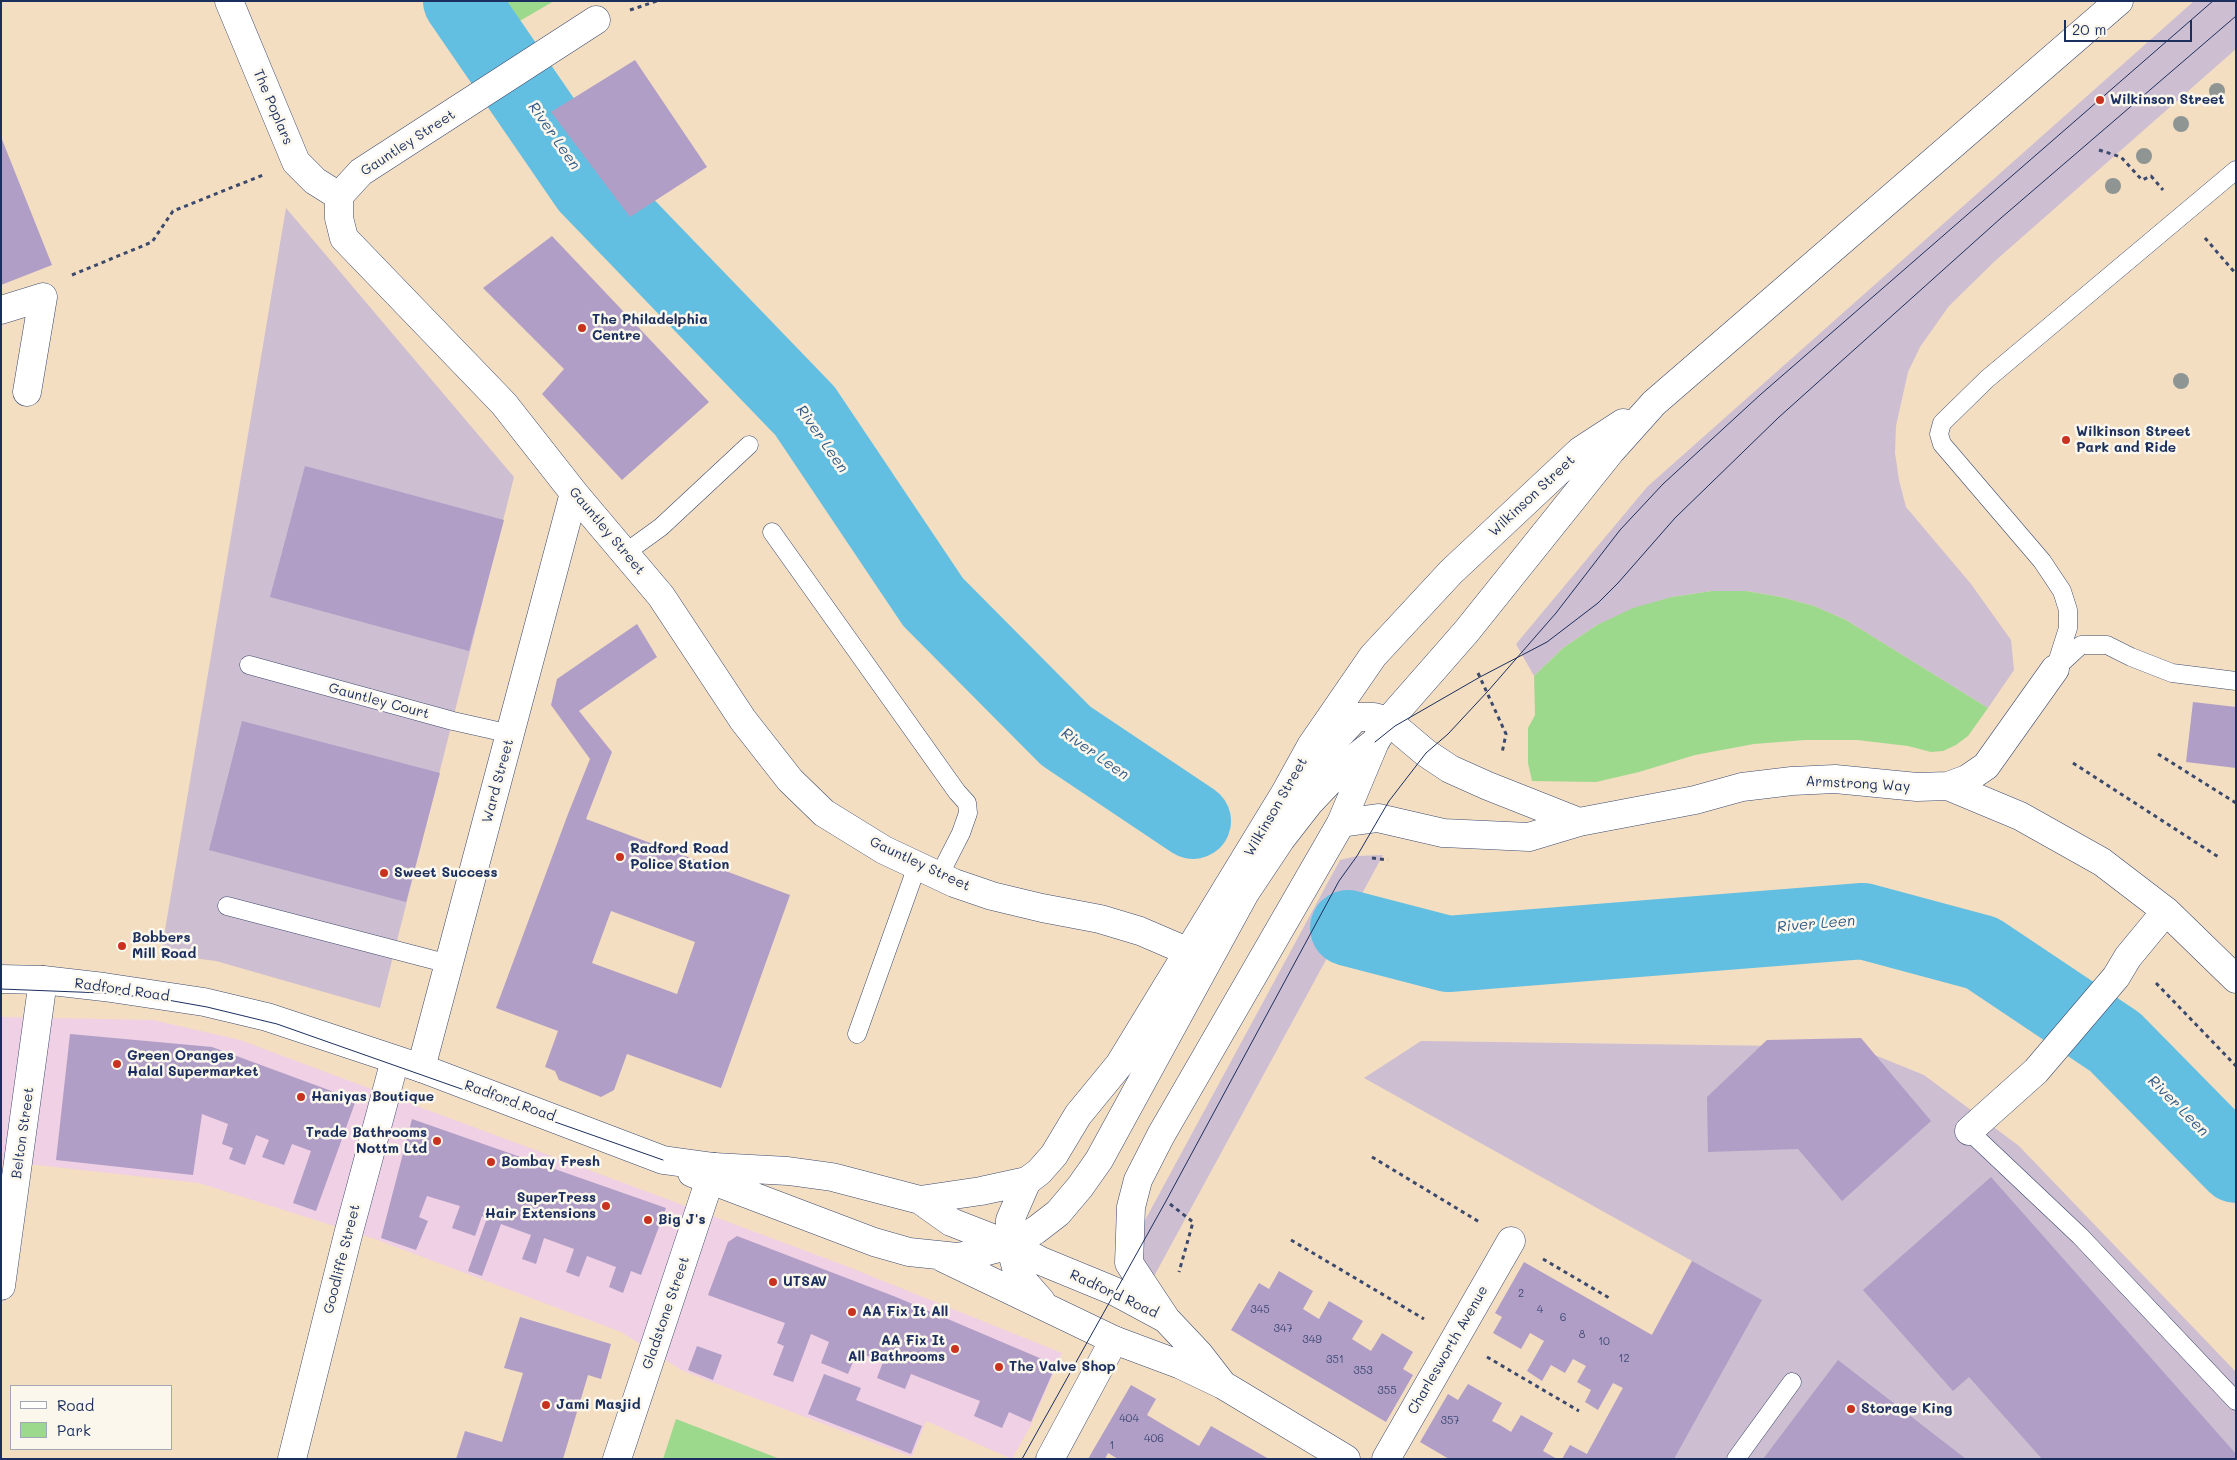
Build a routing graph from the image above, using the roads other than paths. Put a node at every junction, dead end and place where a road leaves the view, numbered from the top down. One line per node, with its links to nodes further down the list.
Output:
1 (229, 1): 5 (street, The Poplars)
2 (2118, 1): 8 (street, Wilkinson Street)
3 (596, 20): 5 (street, Gauntley Street)
4 (2236, 170): 14 (lane)
5 (339, 196): 10 (street, Gauntley Street)
6 (1, 310): 7 (street)
7 (27, 392)
8 (1654, 403): 16 (street, Wilkinson Street); 19 (street, Wilkinson Street)
9 (749, 446): 12 (lane)
10 (574, 493): 12 (street, Gauntley Street); 17 (street, Ward Street)
11 (772, 532): 22 (lane)
12 (625, 553): 22 (street, Gauntley Street)
13 (249, 665): 17 (lane, Gauntley Court)
14 (2055, 668): 15 (lane); 18 (street, Armstrong Way)
15 (2236, 681)
16 (1382, 731): 19 (street); 20 (street, Wilkinson Street); 21 (street); 38 (street)
17 (511, 734): 26 (street, Ward Street)
18 (1948, 786): 21 (street, Armstrong Way); 24 (street)
19 (1285, 794): 25 (street, Wilkinson Street)
20 (1341, 822): 21 (street, Armstrong Way); 42 (street, Wilkinson Street)
21 (1579, 822)
22 (928, 871): 25 (street, Gauntley Street); 30 (lane)
23 (227, 906): 26 (lane)
24 (2166, 911): 28 (street); 33 (street)
25 (1189, 952): 35 (street, Wilkinson Street)
26 (449, 964): 32 (street, Ward Street)
27 (1, 979): 29 (street, Radford Road)
28 (2236, 979)
29 (43, 980): 31 (street, Radford Road); 40 (street, Belton Street)
30 (857, 1034)
31 (396, 1060): 32 (street, Radford Road); 47 (street, Goodliffe Street)
32 (421, 1068): 34 (street, Radford Road)
33 (1969, 1130): 46 (lane)
34 (712, 1174): 36 (street, Radford Road); 39 (street, Radford Road); 48 (street, Gladstone Street)
35 (1027, 1181): 36 (street); 38 (street, Radford Road)
36 (920, 1200): 38 (street, Radford Road)
37 (1512, 1241): 51 (street, Charlesworth Avenue)
38 (1010, 1245): 39 (street); 41 (street, Radford Road); 42 (street, Radford Road)
39 (941, 1256): 41 (street, Radford Road)
40 (1, 1286)
41 (1046, 1306): 43 (street, Radford Road)
42 (1166, 1318): 45 (street, Radford Road)
43 (1114, 1340): 45 (street, Radford Road); 49 (street)
44 (1792, 1382): 52 (lane)
45 (1223, 1385): 50 (street, Radford Road)
46 (2236, 1401)
47 (292, 1459)
48 (617, 1459)
49 (1050, 1459)
50 (1346, 1459)
51 (1386, 1459)
52 (1736, 1459)

